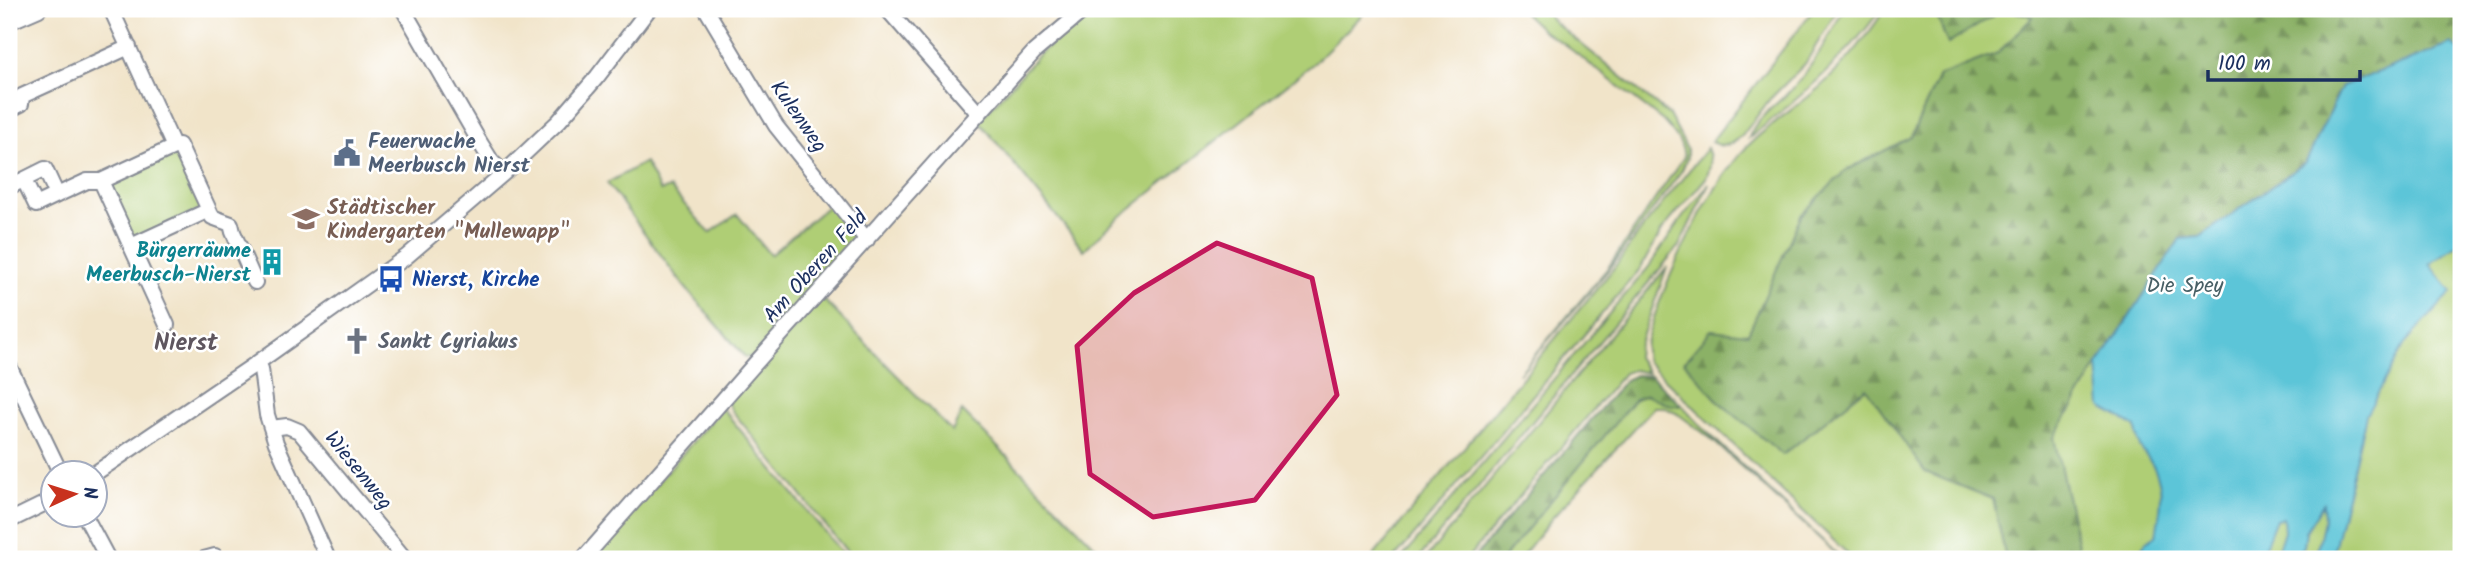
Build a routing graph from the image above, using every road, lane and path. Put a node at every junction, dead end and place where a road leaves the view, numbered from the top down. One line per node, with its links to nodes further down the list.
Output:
1 (39, 9): 8 (street)
2 (111, 9): 9 (street)
3 (403, 9): 13 (street)
4 (649, 9): 13 (street)
5 (706, 9): 19 (street, Kulenweg)
6 (887, 9): 11 (street)
7 (1085, 9): 11 (street, Am Oberen Feld)
8 (9, 22)
9 (129, 47): 10 (street); 12 (street)
10 (9, 110)
11 (979, 114): 19 (street, Am Oberen Feld)
12 (174, 148): 15 (street); 18 (street)
13 (504, 173): 23 (street)
14 (24, 180): 16 (street); 17 (street); 17 (street)
15 (101, 181): 17 (street); 20 (street)
16 (9, 187)
17 (57, 195)
18 (209, 210): 20 (street); 21 (street)
19 (867, 240): 34 (street, Am Oberen Feld)
20 (131, 246): 22 (street)
21 (255, 282)
22 (167, 325)
23 (257, 363): 25 (street); 27 (street)
24 (9, 366): 26 (street)
25 (271, 428): 32 (street); 33 (street, Wiesenweg)
26 (54, 460)
27 (108, 464)
28 (38, 507): 29 (street)
29 (9, 521)
30 (92, 530): 31 (street)
31 (108, 559)
32 (328, 559)
33 (405, 559)
34 (583, 559)

